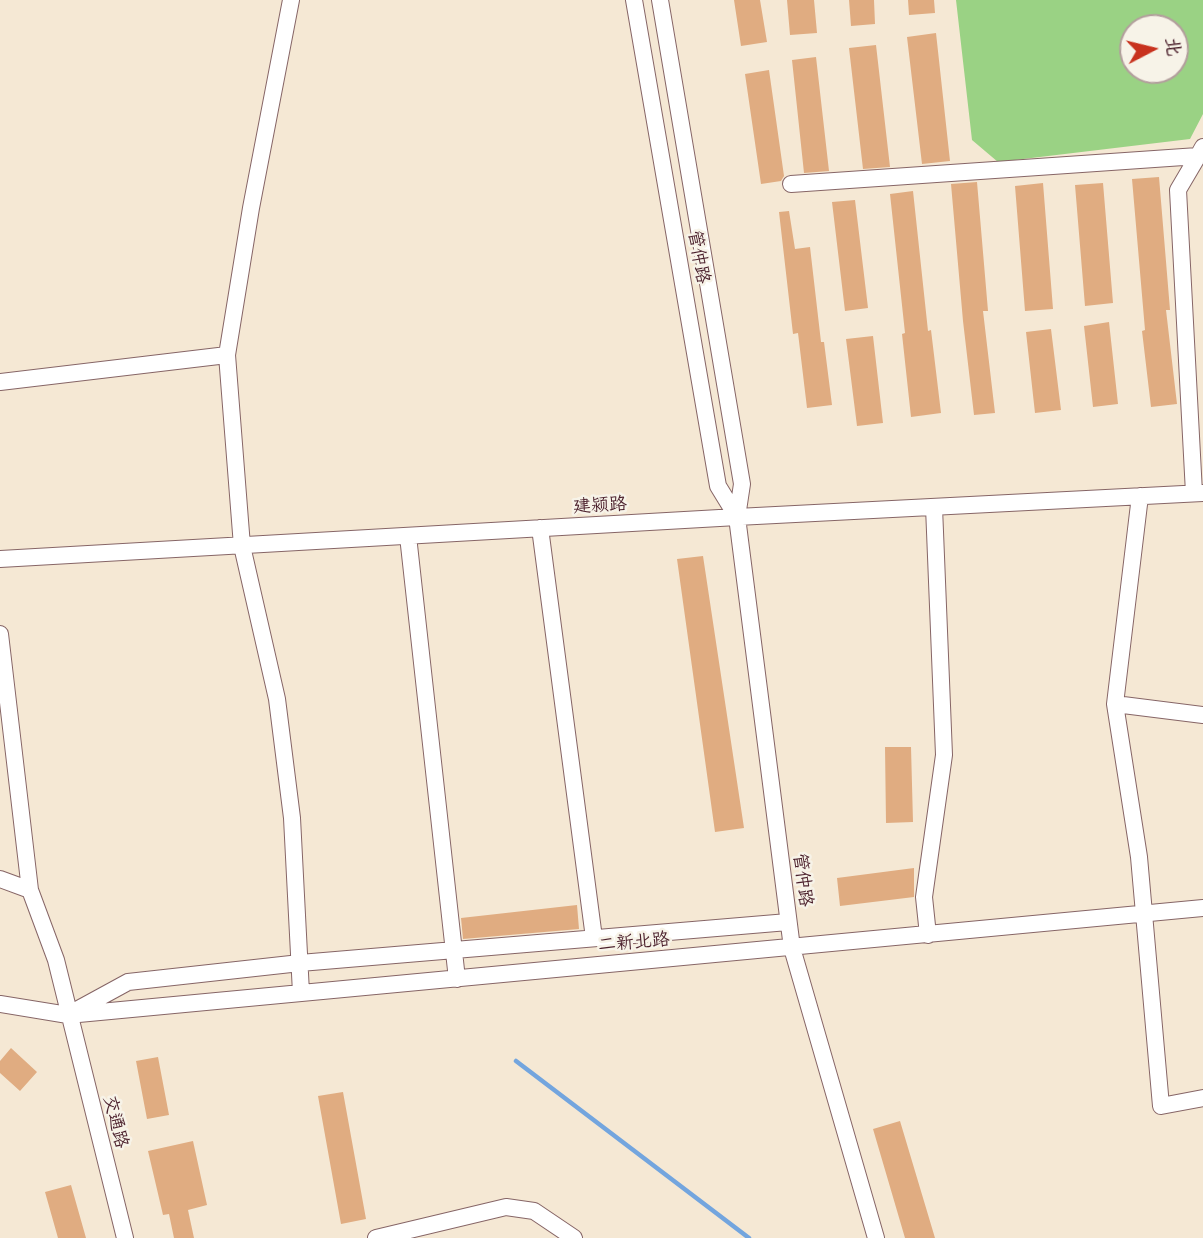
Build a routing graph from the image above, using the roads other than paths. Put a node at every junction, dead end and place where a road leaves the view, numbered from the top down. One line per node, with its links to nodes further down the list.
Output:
1 (291, 0): 6 (street)
2 (634, 0): 11 (street, 管仲路)
3 (660, 0): 11 (street, 管仲路)
4 (1200, 152): 5 (street); 8 (street)
5 (791, 184)
6 (227, 355): 7 (street); 14 (street)
7 (0, 382)
8 (1199, 493): 9 (street, 建颍路)
9 (1140, 496): 10 (street, 建颍路); 17 (street)
10 (934, 507): 11 (street, 建颍路); 24 (street)
11 (737, 517): 12 (street, 建颍路); 23 (street, 管仲路)
12 (540, 528): 13 (street, 建颍路); 25 (street)
13 (408, 536): 14 (street, 建颍路); 27 (street)
14 (242, 546): 15 (street, 建颍路); 28 (street)
15 (0, 559)
16 (0, 634): 20 (street, 交通路)
17 (1115, 704): 18 (street); 22 (street)
18 (1203, 715)
19 (0, 879): 20 (street)
20 (30, 890): 32 (street, 交通路)
21 (1203, 908): 22 (street, 二新北路)
22 (1144, 914): 24 (street, 二新北路); 33 (street)
23 (788, 922): 25 (street); 26 (street, 管仲路)
24 (928, 935): 26 (street, 二新北路)
25 (594, 938): 27 (street)
26 (792, 948): 29 (street, 二新北路); 37 (street, 管仲路)
27 (454, 950): 28 (street); 29 (street)
28 (300, 963): 30 (street); 32 (street)
29 (457, 979): 30 (street, 二新北路)
30 (302, 993): 32 (street, 二新北路)
31 (0, 1004): 32 (street, 二新北路)
32 (68, 1015): 34 (street, 交通路)
33 (1203, 1098)
34 (125, 1238)
35 (376, 1238): 36 (street)
36 (573, 1238)
37 (876, 1238)

